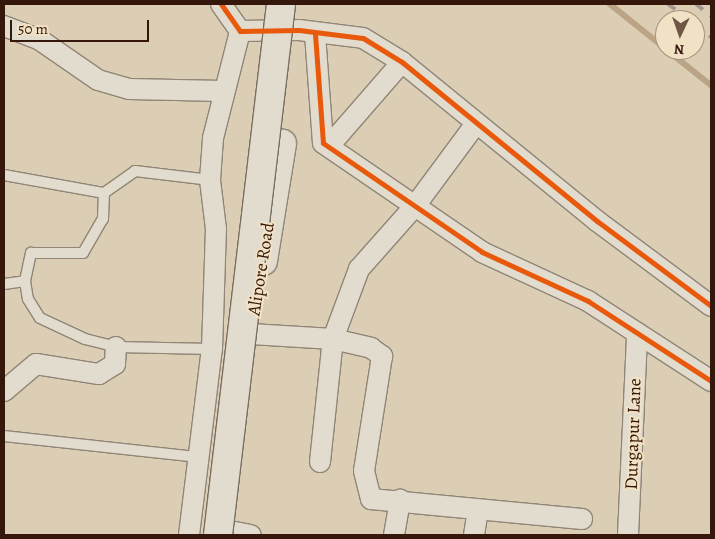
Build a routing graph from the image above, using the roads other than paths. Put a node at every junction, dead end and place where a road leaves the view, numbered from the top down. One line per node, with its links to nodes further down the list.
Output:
1 (221, 4): 5 (street)
2 (281, 4): 31 (main road, Alipore Road, bridge)
3 (300, 4): 19 (main road, Alipore Road)
4 (4, 26): 8 (street)
5 (240, 31): 6 (street); 8 (street)
6 (315, 34): 7 (street); 10 (street)
7 (402, 62): 9 (street); 10 (street)
8 (223, 91): 12 (street)
9 (475, 125): 14 (street); 17 (street)
10 (329, 146): 14 (street)
11 (4, 175): 13 (lane)
12 (210, 180): 13 (lane); 22 (street)
13 (104, 193): 15 (lane)
14 (415, 206): 18 (street); 20 (street)
15 (25, 281): 16 (lane); 21 (lane)
16 (4, 284)
17 (711, 306)
18 (637, 333): 23 (street); 36 (street, Durgapur Lane)
19 (251, 334): 20 (street); 31 (main road, Alipore Road)
20 (333, 339): 27 (street); 28 (street)
21 (116, 347): 22 (lane); 24 (street)
22 (212, 349): 26 (street)
23 (711, 382)
24 (4, 391)
25 (4, 436): 26 (lane)
26 (196, 457): 32 (street)
27 (320, 462)
28 (400, 500): 29 (street); 34 (street)
29 (478, 510): 30 (street); 35 (street)
30 (582, 519)
31 (223, 534): 33 (street)
32 (189, 535)
33 (251, 535)
34 (394, 535)
35 (474, 535)
36 (628, 535)

